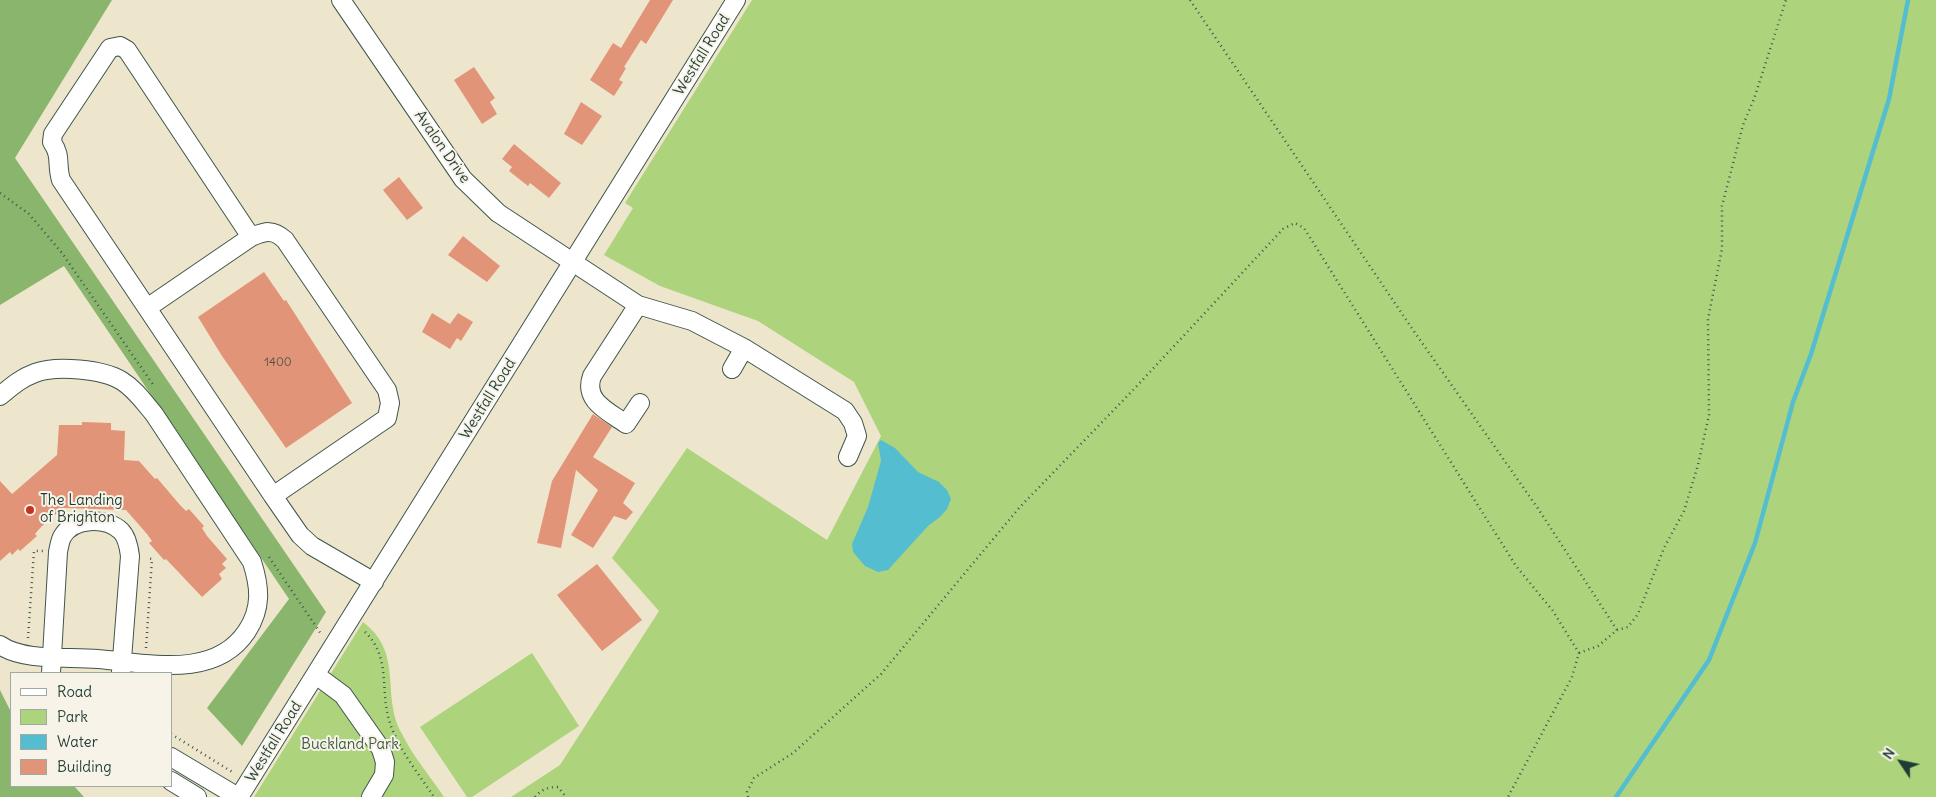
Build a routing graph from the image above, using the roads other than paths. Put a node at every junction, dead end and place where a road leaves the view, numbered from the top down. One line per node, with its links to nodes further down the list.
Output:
1 (341, 0): 4 (street, Avalon Drive)
2 (736, 0): 4 (street, Westfall Road)
3 (251, 237): 6 (street); 6 (street); 12 (street)
4 (573, 263): 5 (street, Avalon Drive); 13 (street, Westfall Road)
5 (638, 305): 7 (street, Avalon Drive); 10 (street)
6 (147, 308): 12 (street)
7 (744, 348): 8 (street); 11 (street, Avalon Drive)
8 (732, 369)
9 (0, 396): 16 (street)
10 (640, 403)
11 (848, 457)
12 (272, 496): 13 (street)
13 (374, 582): 17 (street, Westfall Road)
14 (0, 645): 15 (street)
15 (51, 665): 16 (street); 16 (street)
16 (121, 667)
17 (316, 675): 21 (street, Westfall Road); 22 (street)
18 (172, 758): 21 (street)
19 (172, 781): 20 (street)
20 (197, 797)
21 (238, 797)
22 (371, 797)

